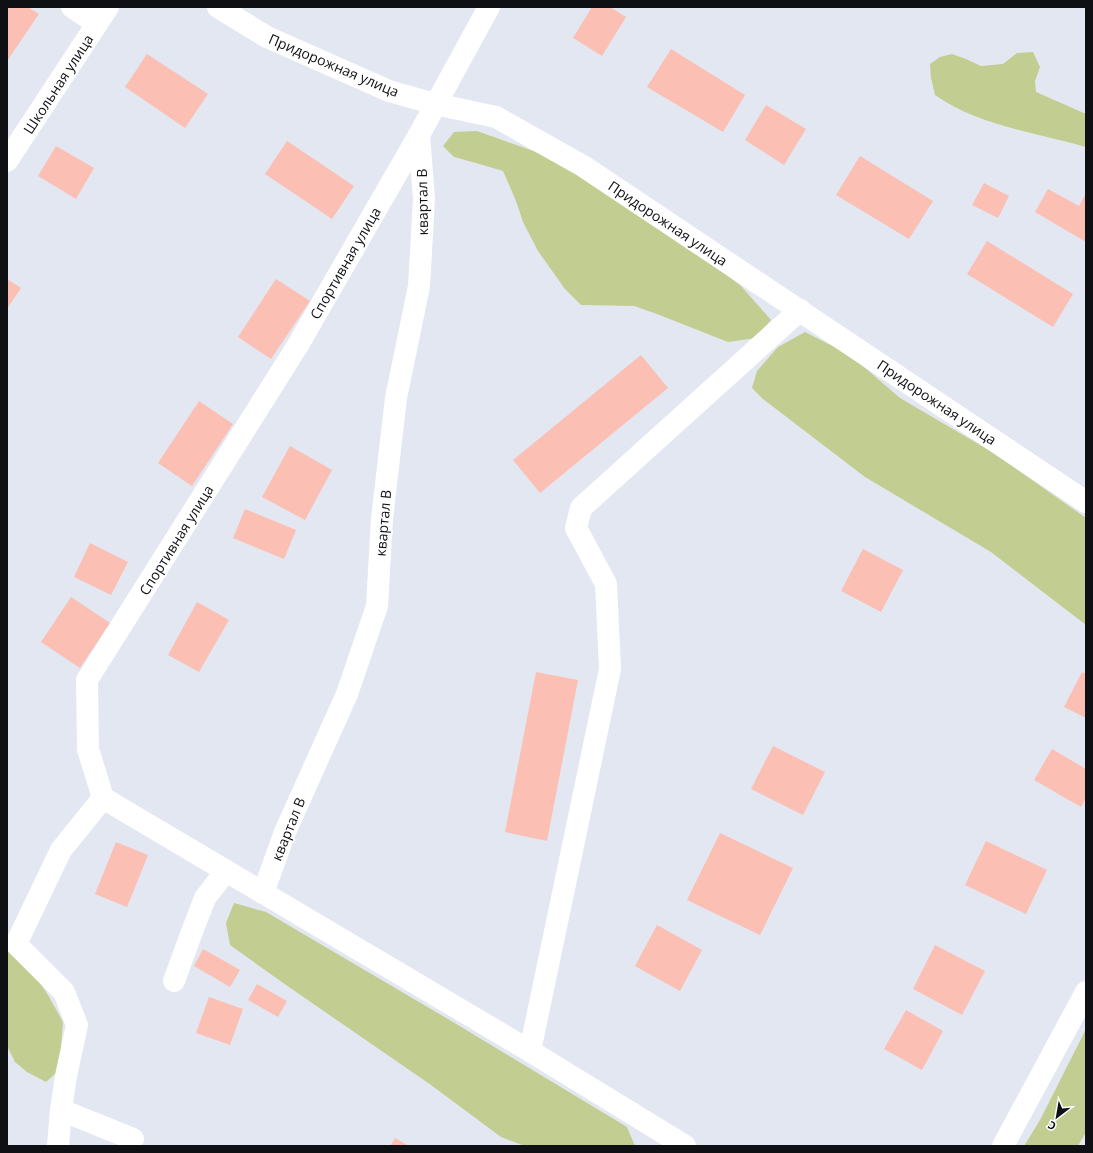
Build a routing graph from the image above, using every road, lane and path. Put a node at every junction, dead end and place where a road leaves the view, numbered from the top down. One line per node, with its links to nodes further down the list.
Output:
1 (72, 7): 4 (street)
2 (218, 7): 5 (street, Придорожная улица)
3 (489, 7): 5 (street, Спортивная улица)
4 (103, 15): 7 (street, Школьная улица)
5 (435, 104): 6 (street, Спортивная улица); 8 (street, Придорожная улица)
6 (419, 135): 10 (street, Спортивная улица); 12 (street, квартал В)
7 (7, 161)
8 (800, 310): 9 (street, Придорожная улица); 16 (street)
9 (1086, 502)
10 (103, 798): 11 (street); 13 (street)
11 (226, 871): 12 (street); 14 (street)
12 (263, 893): 16 (street)
13 (11, 942): 17 (street)
14 (174, 981)
15 (1086, 992): 21 (street)
16 (530, 1051): 19 (street)
17 (61, 1110): 18 (street); 20 (street)
18 (133, 1139)
19 (675, 1144)
20 (58, 1146)
21 (1003, 1146)

